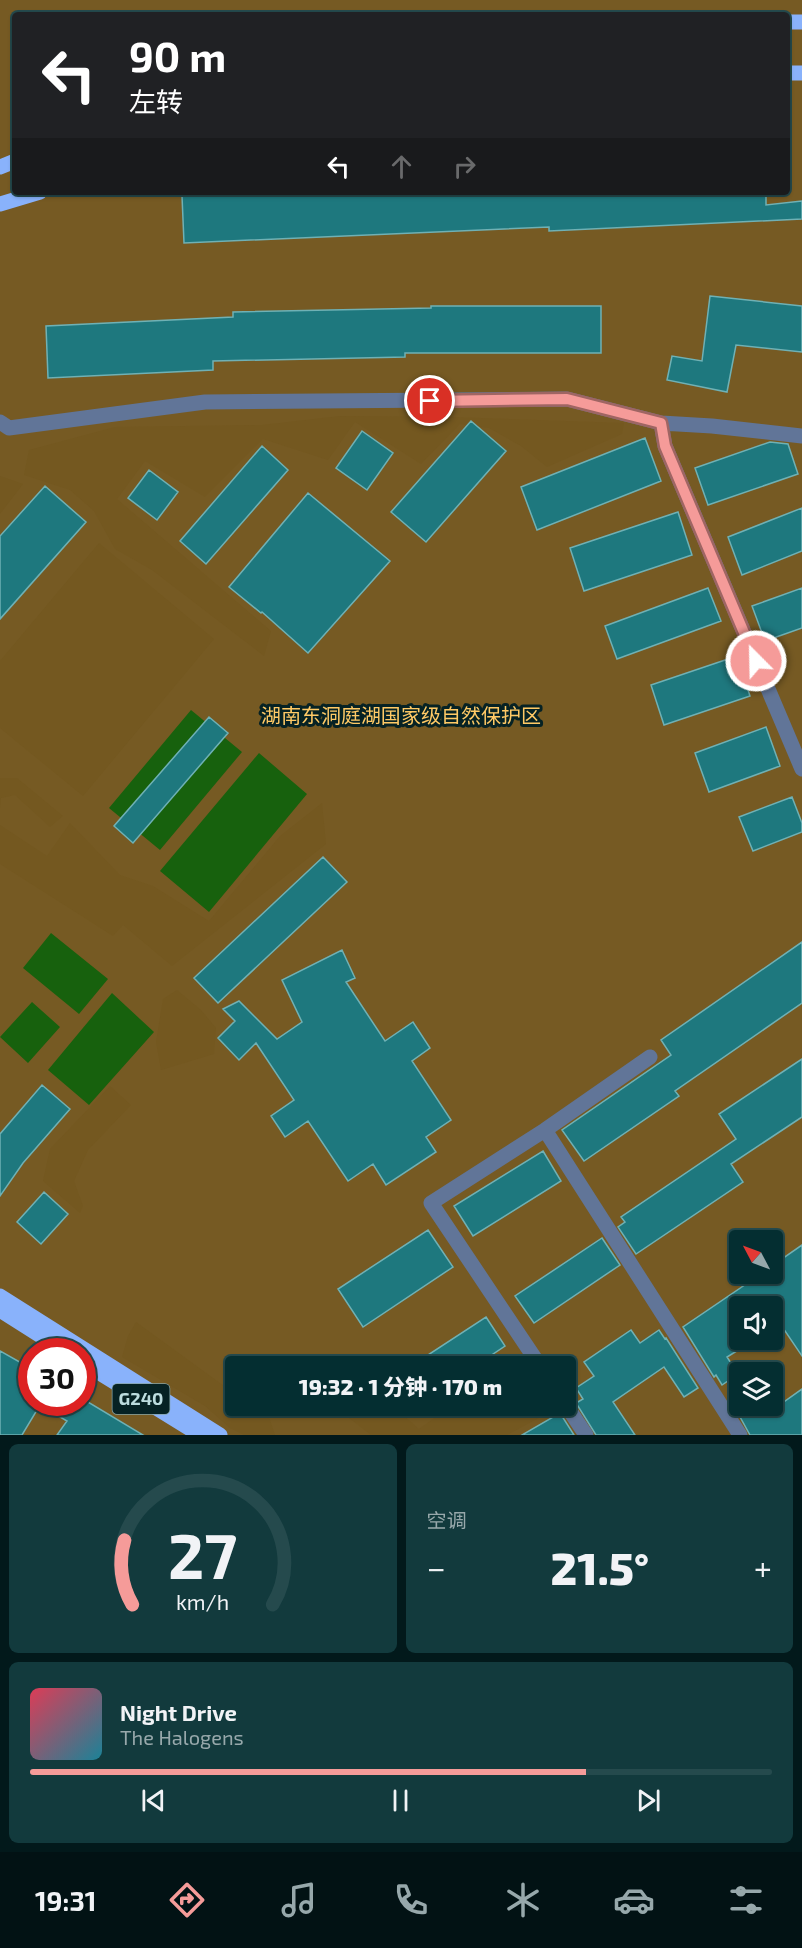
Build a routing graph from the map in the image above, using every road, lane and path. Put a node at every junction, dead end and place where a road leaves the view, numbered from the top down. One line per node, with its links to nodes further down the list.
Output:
1 (30, 195): 2 (main road)
2 (0, 204)
3 (661, 423): 4 (street); 5 (street); 6 (street)
4 (3, 426)
5 (802, 436)
6 (802, 769)
7 (650, 1056): 8 (street)
8 (545, 1130): 12 (street); 18 (street)
9 (0, 1296): 16 (main road, G240)
10 (0, 1310): 11 (main road)
11 (44, 1338)
12 (533, 1356)
13 (96, 1371): 15 (main road, G240)
14 (573, 1416): 17 (street)
15 (200, 1435)
16 (220, 1435)
17 (585, 1435)
18 (740, 1435)

